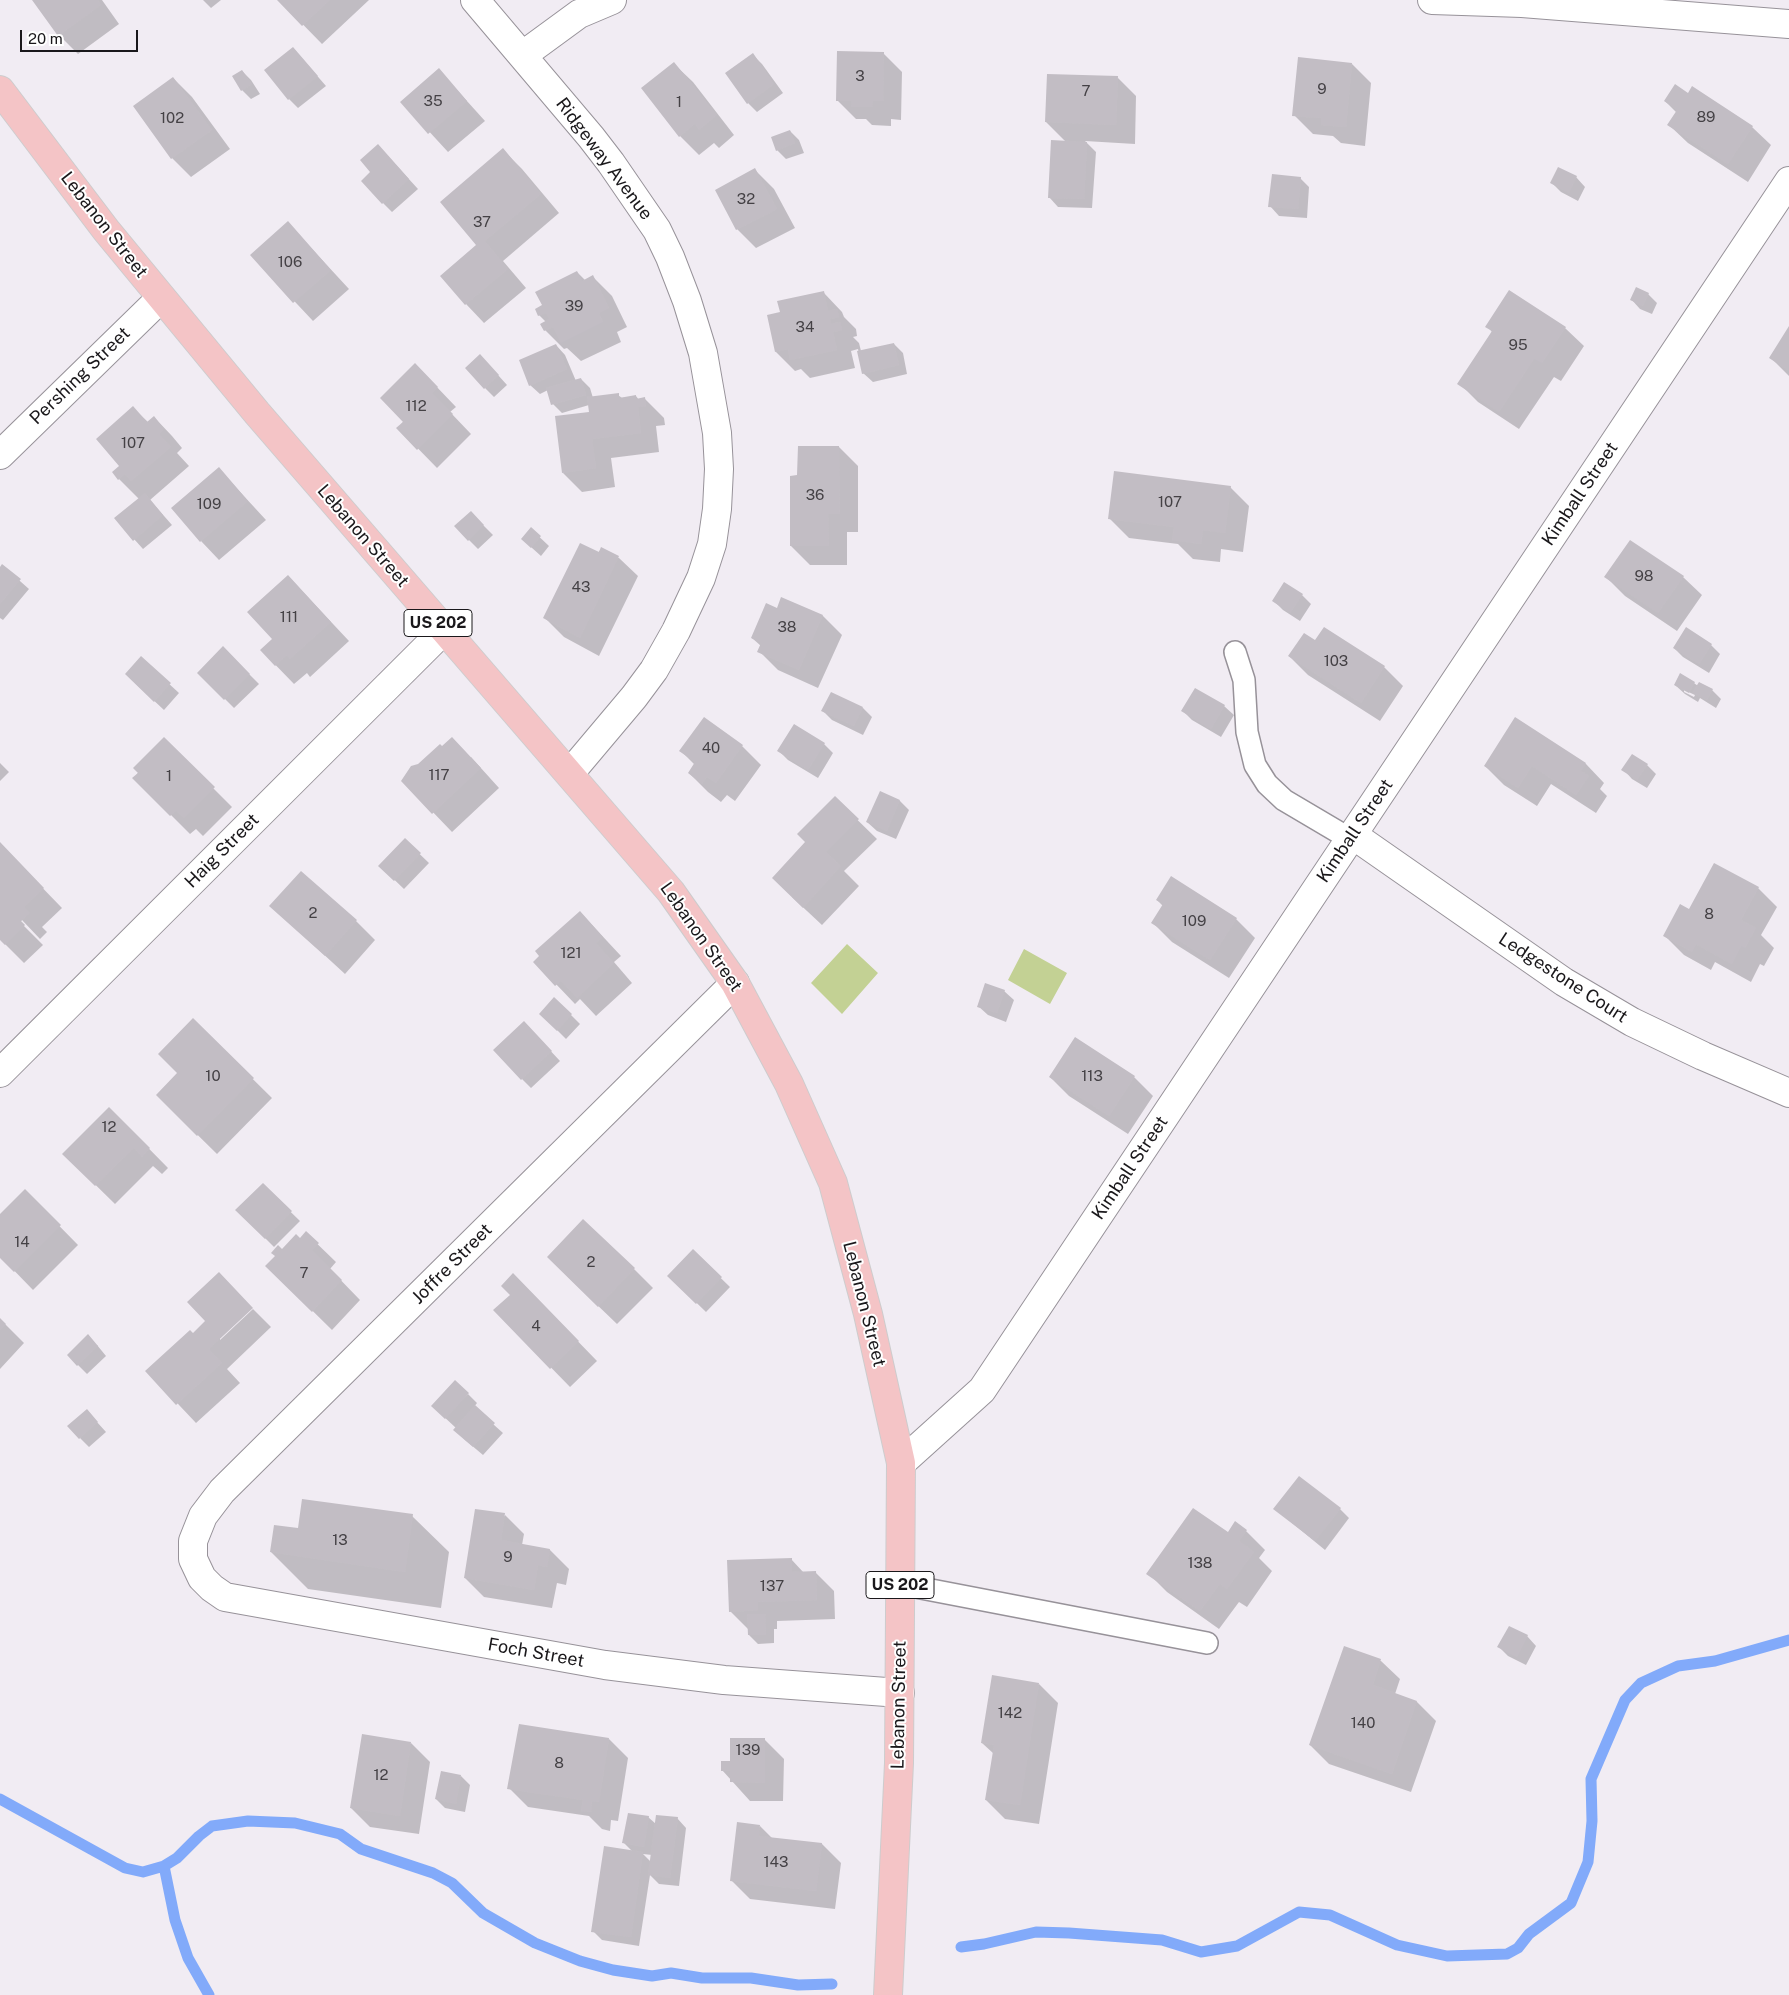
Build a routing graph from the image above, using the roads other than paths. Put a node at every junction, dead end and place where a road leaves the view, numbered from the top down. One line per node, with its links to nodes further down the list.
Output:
1 (475, 0): 6 (street, Ridgeway Avenue)
2 (612, 0): 6 (street)
3 (1432, 0): 4 (street)
4 (1522, 2): 5 (street)
5 (1789, 24)
6 (523, 55): 13 (street, Ridgeway Avenue)
7 (0, 90): 9 (highway, Lebanon Street / US 202)
8 (1789, 181): 14 (street, Kimball Street)
9 (161, 298): 10 (street, Pershing Street); 11 (highway, Lebanon Street / US 202)
10 (0, 455)
11 (444, 630): 13 (highway, Lebanon Street / US 202); 16 (street, Haig Street)
12 (1235, 652): 14 (lane)
13 (570, 772): 15 (highway, Lebanon Street / US 202)
14 (1351, 837): 17 (street, Ledgestone Court); 18 (street, Kimball Street)
15 (735, 983): 18 (highway, Lebanon Street / US 202); 19 (street, Joffre Street)
16 (0, 1073)
17 (1789, 1093)
18 (901, 1463): 20 (highway, Lebanon Street / US 202)
19 (193, 1559): 22 (street, Foch Street)
20 (900, 1584): 21 (lane); 22 (highway, Lebanon Street / US 202)
21 (1206, 1643)
22 (900, 1693): 23 (highway, Lebanon Street / US 202)
23 (888, 1995)

